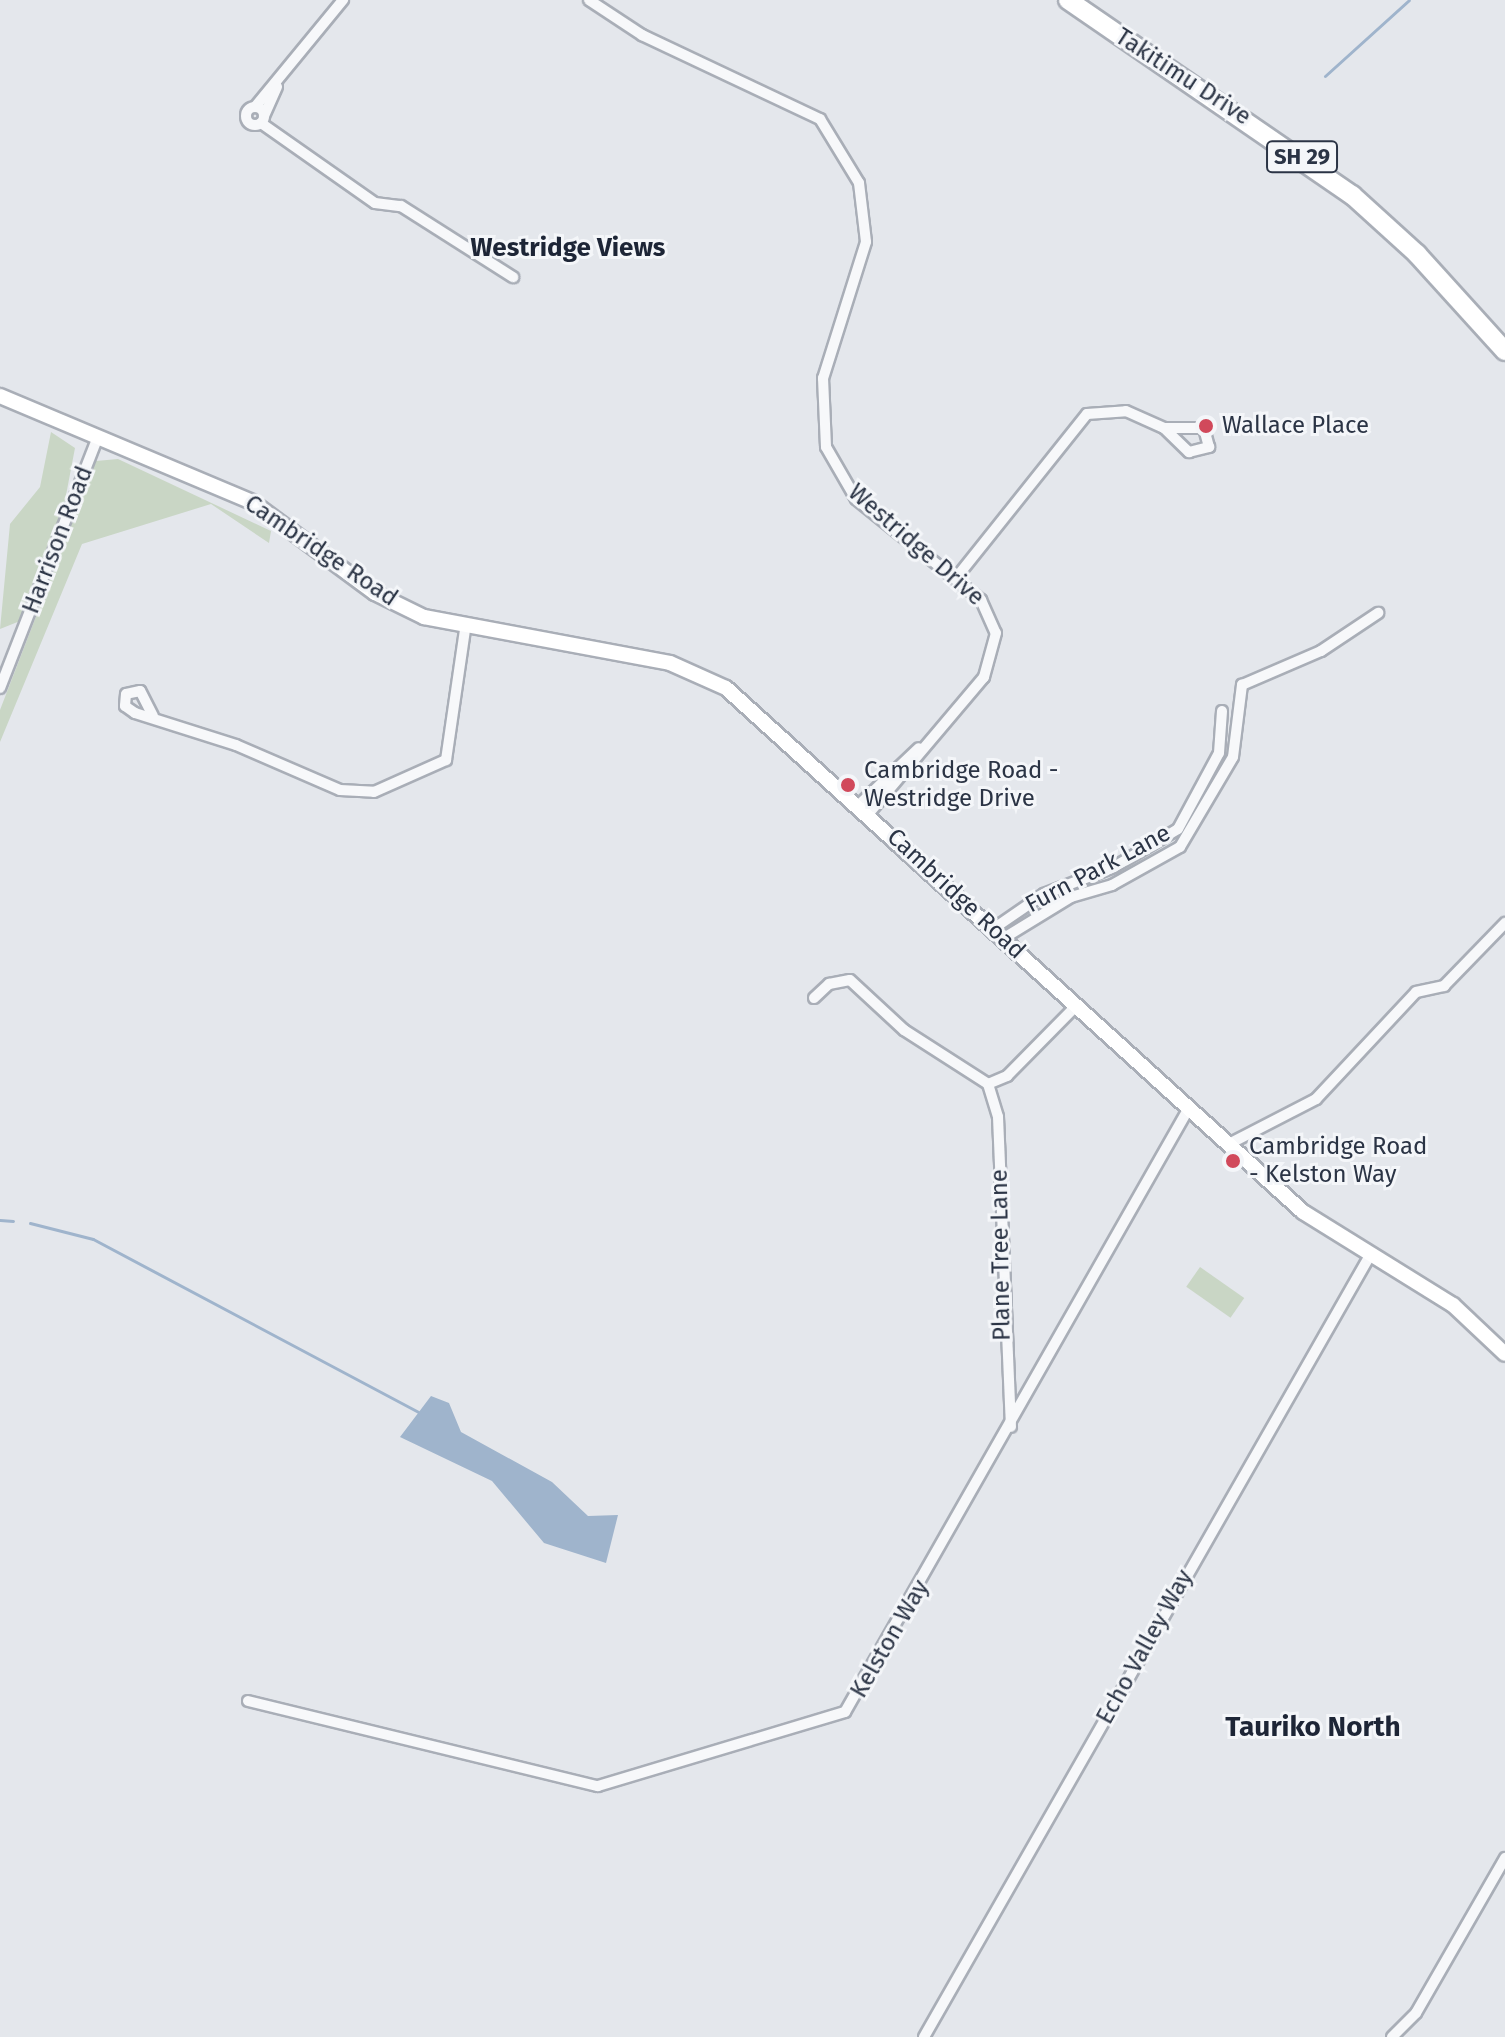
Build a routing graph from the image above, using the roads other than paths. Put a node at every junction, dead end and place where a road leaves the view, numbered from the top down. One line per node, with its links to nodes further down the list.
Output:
1 (343, 0): 4 (street)
2 (589, 0): 11 (street, Westridge Drive)
3 (1068, 0): 7 (highway, Takitimu Drive / SH 29)
4 (277, 87): 5 (street); 5 (street)
5 (263, 119): 6 (street)
6 (513, 277)
7 (1505, 351)
8 (0, 396): 10 (main road, Cambridge Road)
9 (1164, 428): 11 (street)
10 (98, 436): 13 (main road, Cambridge Road); 14 (street, Harrison Road)
11 (956, 578): 17 (street, Westridge Drive)
12 (1378, 613): 19 (street)
13 (465, 629): 16 (street); 17 (main road, Cambridge Road)
14 (0, 688)
15 (1222, 711): 19 (street, Furn Park Lane)
16 (153, 716)
17 (865, 808): 19 (main road, Cambridge Road)
18 (1505, 923): 24 (street)
19 (998, 933): 21 (main road, Cambridge Road)
20 (814, 998): 22 (street)
21 (1077, 1005): 22 (street); 23 (main road, Cambridge Road)
22 (988, 1084): 27 (street, Plane Tree Lane)
23 (1189, 1108): 24 (main road, Cambridge Road); 27 (street, Kelston Way)
24 (1229, 1144): 25 (main road, Cambridge Road)
25 (1368, 1259): 26 (main road, Cambridge Road); 30 (street, Echo Valley Way)
26 (1505, 1354)
27 (1011, 1427): 28 (street, Kelston Way)
28 (248, 1701)
29 (1505, 1858): 31 (street)
30 (924, 2037)
31 (1392, 2037)

